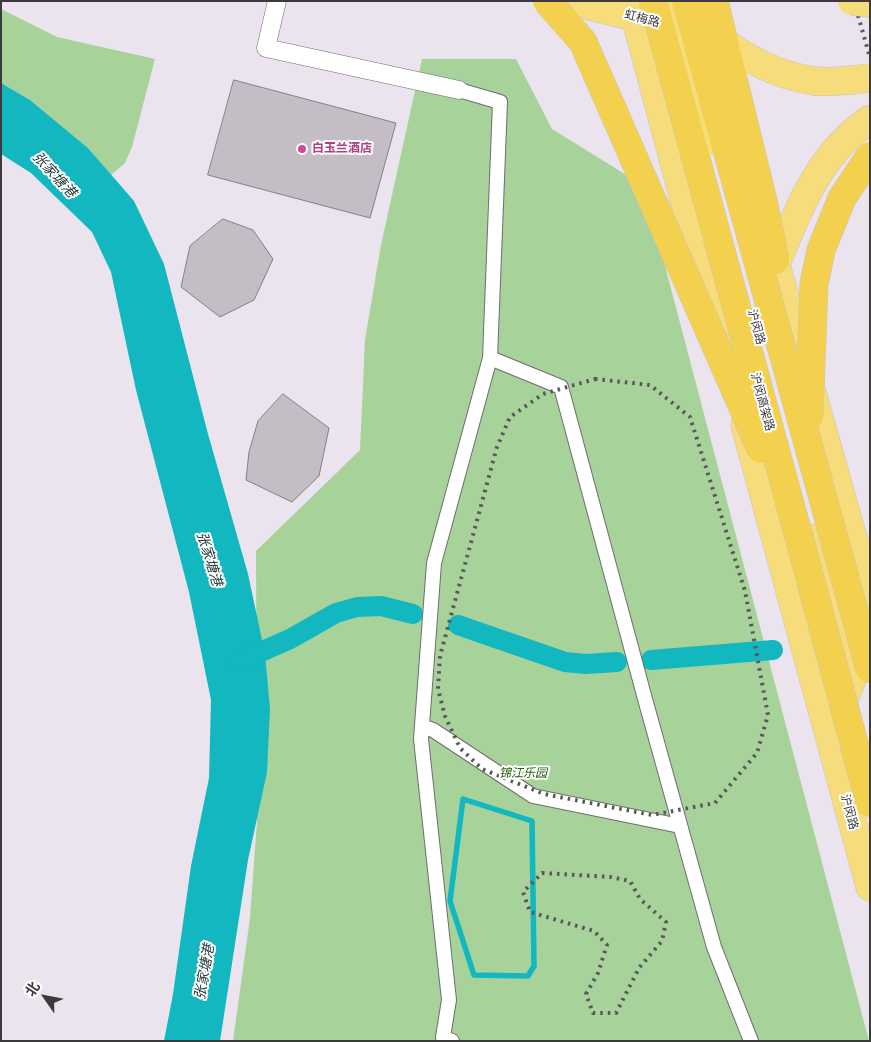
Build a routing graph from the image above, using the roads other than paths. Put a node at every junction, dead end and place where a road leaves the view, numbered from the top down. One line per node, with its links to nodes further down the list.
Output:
1 (278, 1): 14 (street)
2 (547, 1): 20 (highway, bridge)
3 (569, 1): 11 (main road, 虹梅路)
4 (668, 1): 20 (main road, 沪闵路, bridge)
5 (673, 1): 13 (main road, bridge)
6 (686, 1): 20 (highway, 沪闵高架路, bridge)
7 (705, 1): 12 (main road)
8 (714, 1): 19 (highway, bridge)
9 (852, 1): 10 (main road, bridge)
10 (870, 3)
11 (639, 6): 12 (main road, 虹梅路); 20 (highway, 沪闵高架路, bridge); 24 (main road, 沪闵路)
12 (715, 39): 17 (main road)
13 (870, 78)
14 (459, 90): 18 (street)
15 (870, 119): 17 (main road)
16 (870, 156): 19 (highway, bridge)
17 (776, 264): 21 (main road)
18 (490, 358): 23 (street); 26 (street)
19 (808, 414): 20 (highway, bridge)
20 (815, 535): 22 (highway, 沪闵高架路, bridge); 24 (main road, 沪闵路); 25 (highway, 沪闵高架路, bridge)
21 (870, 598)
22 (870, 669)
23 (422, 726): 26 (street); 28 (street)
24 (829, 738): 27 (main road, 沪闵路)
25 (870, 803)
26 (680, 826): 29 (street)
27 (870, 887)
28 (452, 1041)
29 (751, 1041)

